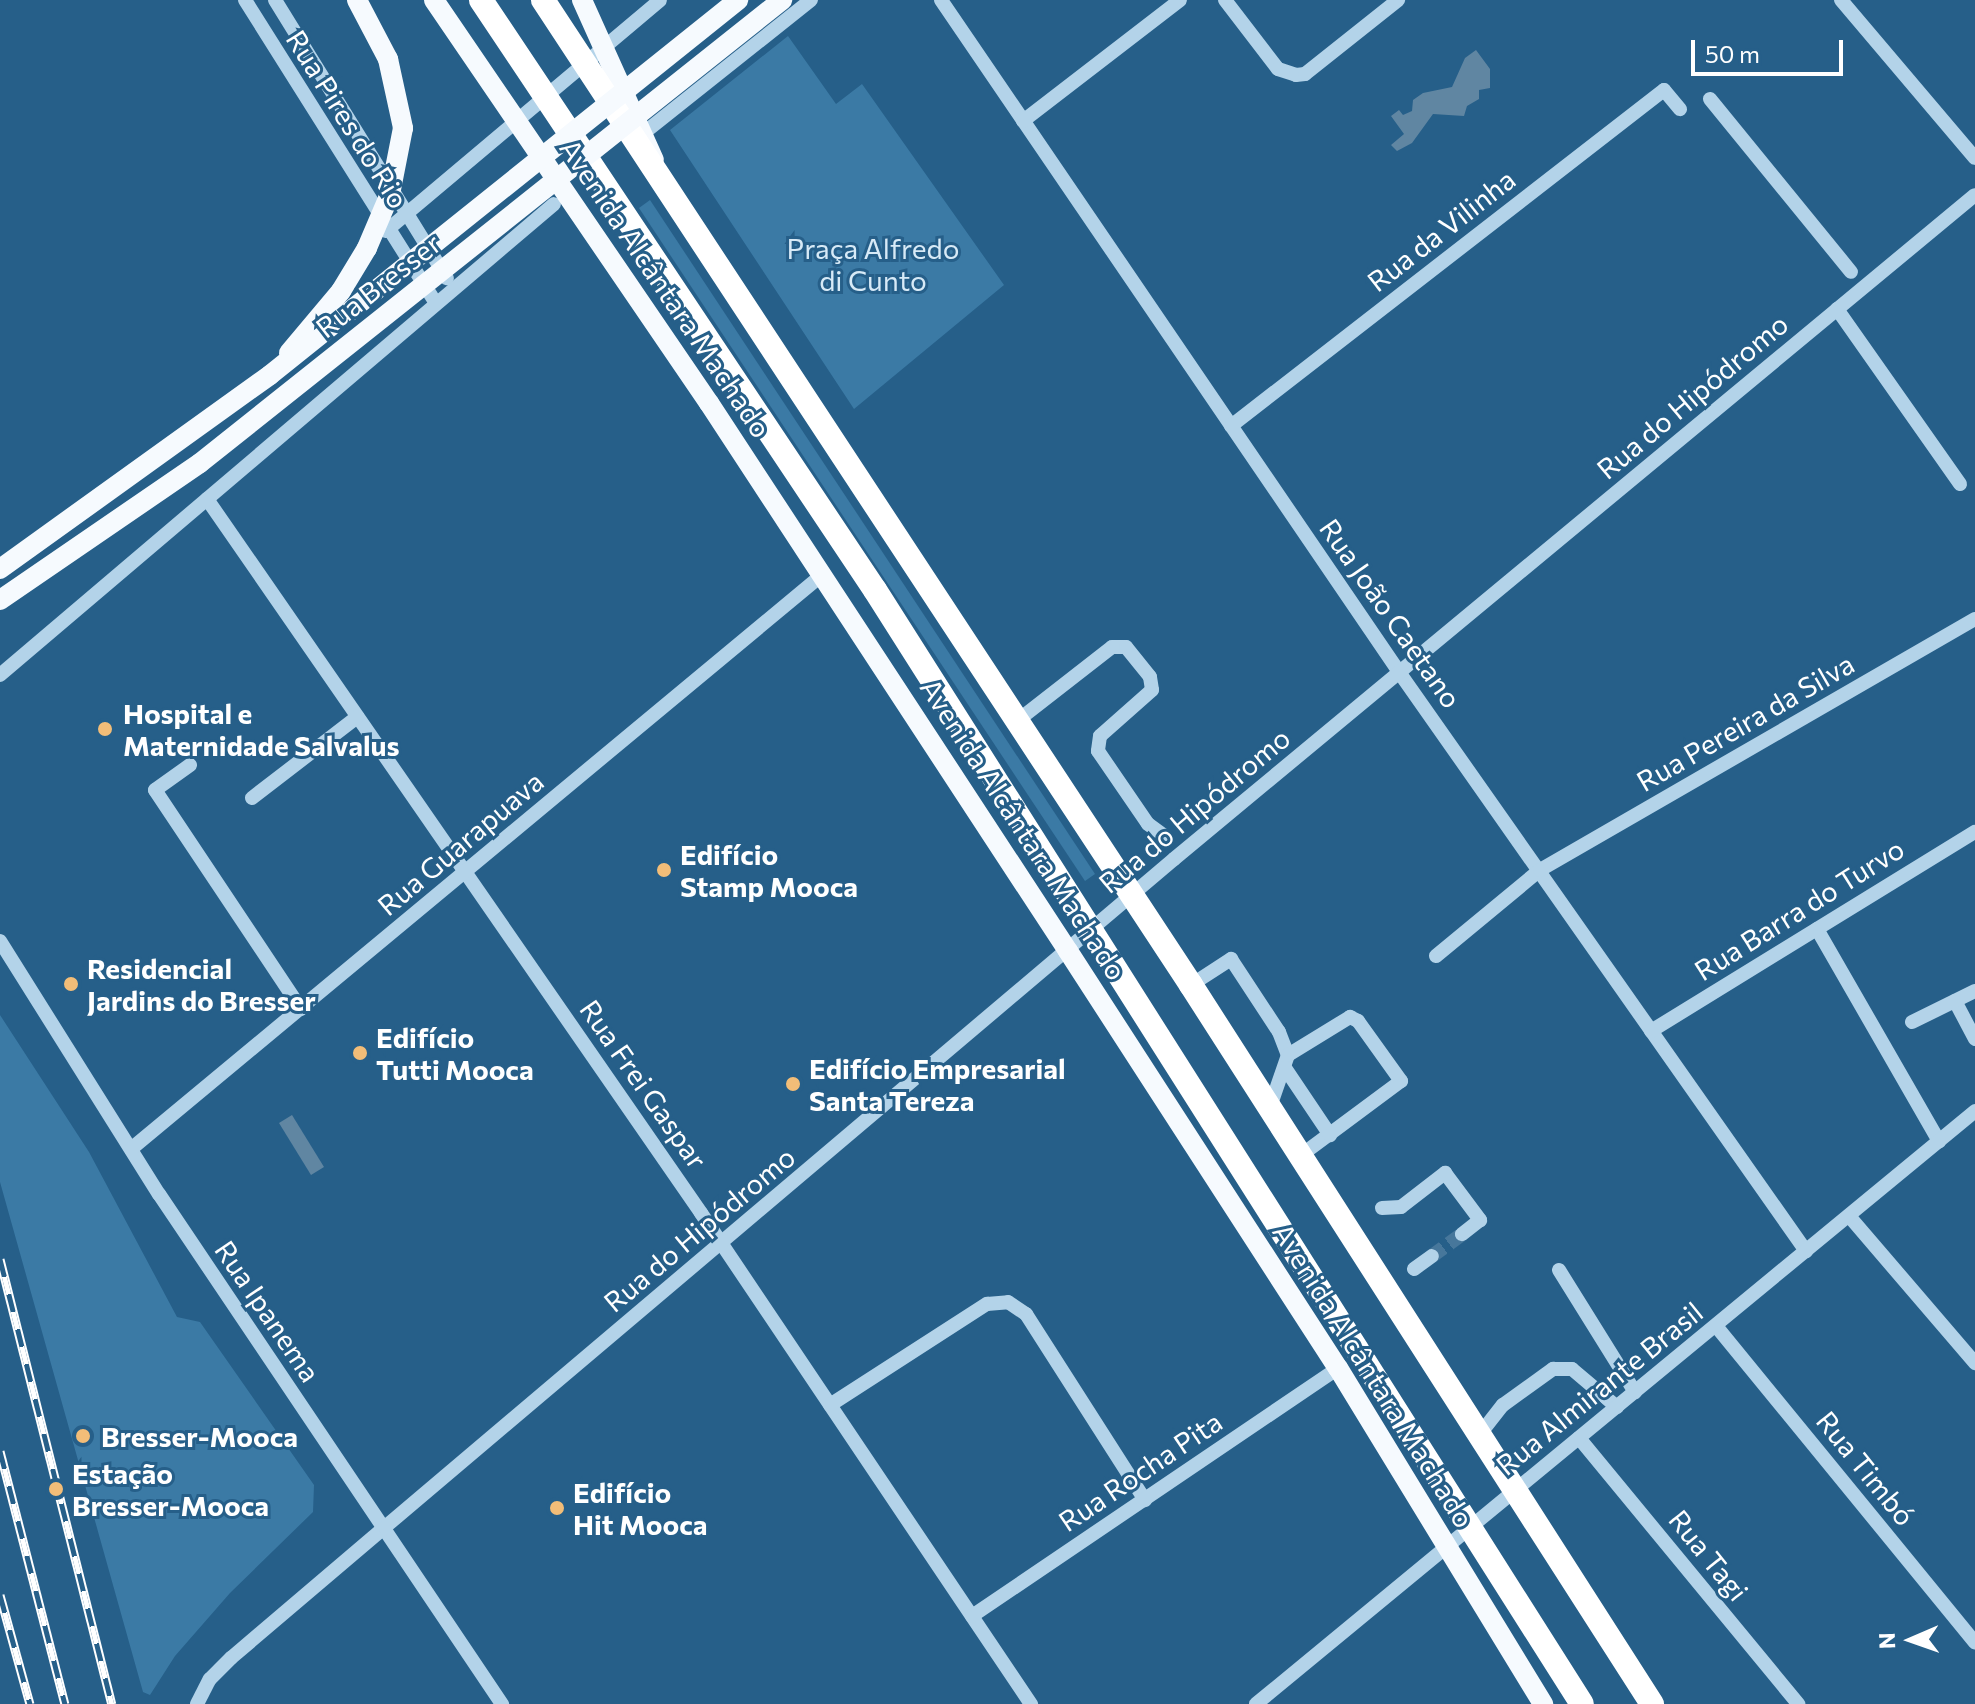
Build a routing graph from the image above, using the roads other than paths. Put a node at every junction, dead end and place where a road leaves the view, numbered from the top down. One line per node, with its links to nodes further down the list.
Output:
1 (245, 0): 20 (street, Rua Pires do Rio)
2 (275, 0): 19 (street, Rua Pires do Rio)
3 (357, 0): 37 (main road, bridge)
4 (434, 0): 25 (main road, Avenida Alcântara Machado)
5 (481, 0): 22 (highway, Avenida Alcântara Machado)
6 (543, 0): 18 (highway, Avenida Alcântara Machado)
7 (582, 0): 17 (main road, Avenida Alcântara Machado)
8 (660, 0): 17 (street, Rua Bresser)
9 (782, 0): 43 (main road, Rua Bresser, bridge)
10 (811, 0): 26 (street)
11 (941, 0): 24 (street, Rua João Caetano)
12 (1180, 0): 24 (street)
13 (1225, 0): 14 (street)
14 (1398, 0)
15 (1841, 0): 27 (street)
16 (736, 1): 37 (main road, Rua Bresser, bridge)
17 (606, 46): 18 (street, Rua Bresser); 26 (main road, Avenida Alcântara Machado)
18 (585, 65): 22 (street, Rua Bresser); 28 (highway, Avenida Alcântara Machado)
19 (325, 82): 20 (street); 31 (street, Rua Pires do Rio)
20 (303, 96): 32 (street, Rua Pires do Rio)
21 (1710, 99): 33 (street)
22 (545, 100): 25 (street, Rua Bresser); 56 (highway, Avenida Alcântara Machado)
23 (1680, 109): 38 (street, Rua da Vilinha)
24 (1023, 121): 38 (street, Rua João Caetano)
25 (517, 122): 31 (street, Rua Bresser); 42 (main road, Avenida Alcântara Machado)
26 (645, 132): 28 (main road, Avenida Alcântara Machado)
27 (1975, 158)
28 (663, 186): 48 (highway, Avenida Alcântara Machado)
29 (1975, 195): 36 (street, Rua do Hipódromo)
30 (554, 204): 34 (street, Rua Bresser)
31 (407, 216): 32 (street, Rua Bresser); 34 (street, Rua Pires do Rio)
32 (386, 231): 35 (street, Rua Pires do Rio)
33 (1851, 272)
34 (454, 288): 35 (street, Rua Bresser)
35 (436, 303): 40 (street, Rua Bresser)
36 (1837, 309): 39 (street); 45 (street, Rua do Hipódromo)
37 (270, 375): 41 (main road, Rua Bresser, bridge)
38 (1231, 426): 45 (street, Rua João Caetano)
39 (1960, 484)
40 (207, 499): 46 (street, Rua Bresser); 47 (street, Rua Frei Gaspar)
41 (0, 569)
42 (822, 575): 54 (street, Rua Guarapuava); 59 (main road, Avenida Alcântara Machado)
43 (0, 600)
44 (1975, 619): 53 (street, Rua Pereira da Silva)
45 (1399, 672): 53 (street, Rua João Caetano); 55 (street, Rua do Hipódromo)
46 (0, 675)
47 (357, 717): 50 (street); 54 (street, Rua Frei Gaspar)
48 (1017, 721): 52 (street); 55 (highway, Avenida Alcântara Machado)
49 (190, 765): 64 (street)
50 (252, 798)
51 (1975, 832): 57 (street, Rua Barra do Turvo)
52 (1163, 835)
53 (1540, 870): 60 (street, Rua Pereira da Silva); 66 (street, Rua João Caetano)
54 (466, 873): 64 (street, Rua Guarapuava); 78 (street, Rua Frei Gaspar)
55 (1131, 895): 56 (street, Rua do Hipódromo); 61 (highway, Avenida Alcântara Machado)
56 (1093, 929): 59 (street, Rua do Hipódromo); 93 (highway, Avenida Alcântara Machado)
57 (1817, 929): 66 (street, Rua Barra do Turvo); 72 (street)
58 (0, 941): 73 (street, Rua Ipanema)
59 (1068, 951): 78 (street, Rua do Hipódromo); 85 (main road, Avenida Alcântara Machado)
60 (1436, 956)
61 (1191, 985): 68 (street); 69 (highway, Avenida Alcântara Machado)
62 (1975, 991): 63 (street)
63 (1955, 1001): 65 (street); 67 (street)
64 (301, 1009): 73 (street, Rua Guarapuava)
65 (1912, 1022)
66 (1651, 1031): 79 (street, Rua João Caetano)
67 (1975, 1039)
68 (1286, 1062): 69 (street); 71 (street); 71 (street)
69 (1270, 1107): 74 (highway, Avenida Alcântara Machado)
70 (1975, 1111): 72 (street, Rua Almirante Brasil)
71 (1330, 1135): 74 (street)
72 (1939, 1141): 76 (street, Rua Almirante Brasil)
73 (131, 1149): 94 (street, Rua Ipanema)
74 (1300, 1156): 89 (highway, Avenida Alcântara Machado)
75 (1382, 1208): 77 (street)
76 (1849, 1216): 79 (street, Rua Almirante Brasil); 84 (street)
77 (1462, 1234)
78 (723, 1244): 87 (street, Rua Frei Gaspar); 94 (street, Rua do Hipódromo)
79 (1806, 1251): 83 (street, Rua Almirante Brasil)
80 (1432, 1256): 81 (street)
81 (1414, 1269)
82 (1559, 1270): 86 (street)
83 (1716, 1326): 86 (street, Rua Almirante Brasil); 97 (street, Rua Timbó)
84 (1975, 1363)
85 (1338, 1368): 92 (street, Rua Rocha Pita); 95 (main road, Avenida Alcântara Machado)
86 (1635, 1392): 88 (street, Rua Almirante Brasil)
87 (830, 1405): 92 (street); 96 (street, Rua Frei Gaspar)
88 (1617, 1407): 89 (street); 90 (street, Rua Almirante Brasil)
89 (1480, 1434): 91 (highway, Avenida Alcântara Machado)
90 (1579, 1438): 91 (street, Rua Almirante Brasil); 105 (street, Rua Tagi)
91 (1517, 1489): 93 (street, Rua Almirante Brasil); 104 (highway, Avenida Alcântara Machado)
92 (1145, 1500): 96 (street, Rua Rocha Pita)
93 (1471, 1525): 95 (street, Rua Almirante Brasil); 103 (highway, Avenida Alcântara Machado)
94 (385, 1527): 98 (street, Rua do Hipódromo); 99 (street, Rua Ipanema)
95 (1446, 1546): 101 (street, Rua Almirante Brasil); 102 (main road, Avenida Alcântara Machado)
96 (972, 1616): 100 (street, Rua Frei Gaspar)
97 (1975, 1643)
98 (197, 1704)
99 (502, 1704)
100 (1031, 1704)
101 (1256, 1704)
102 (1543, 1704)
103 (1582, 1704)
104 (1652, 1704)
105 (1798, 1704)

